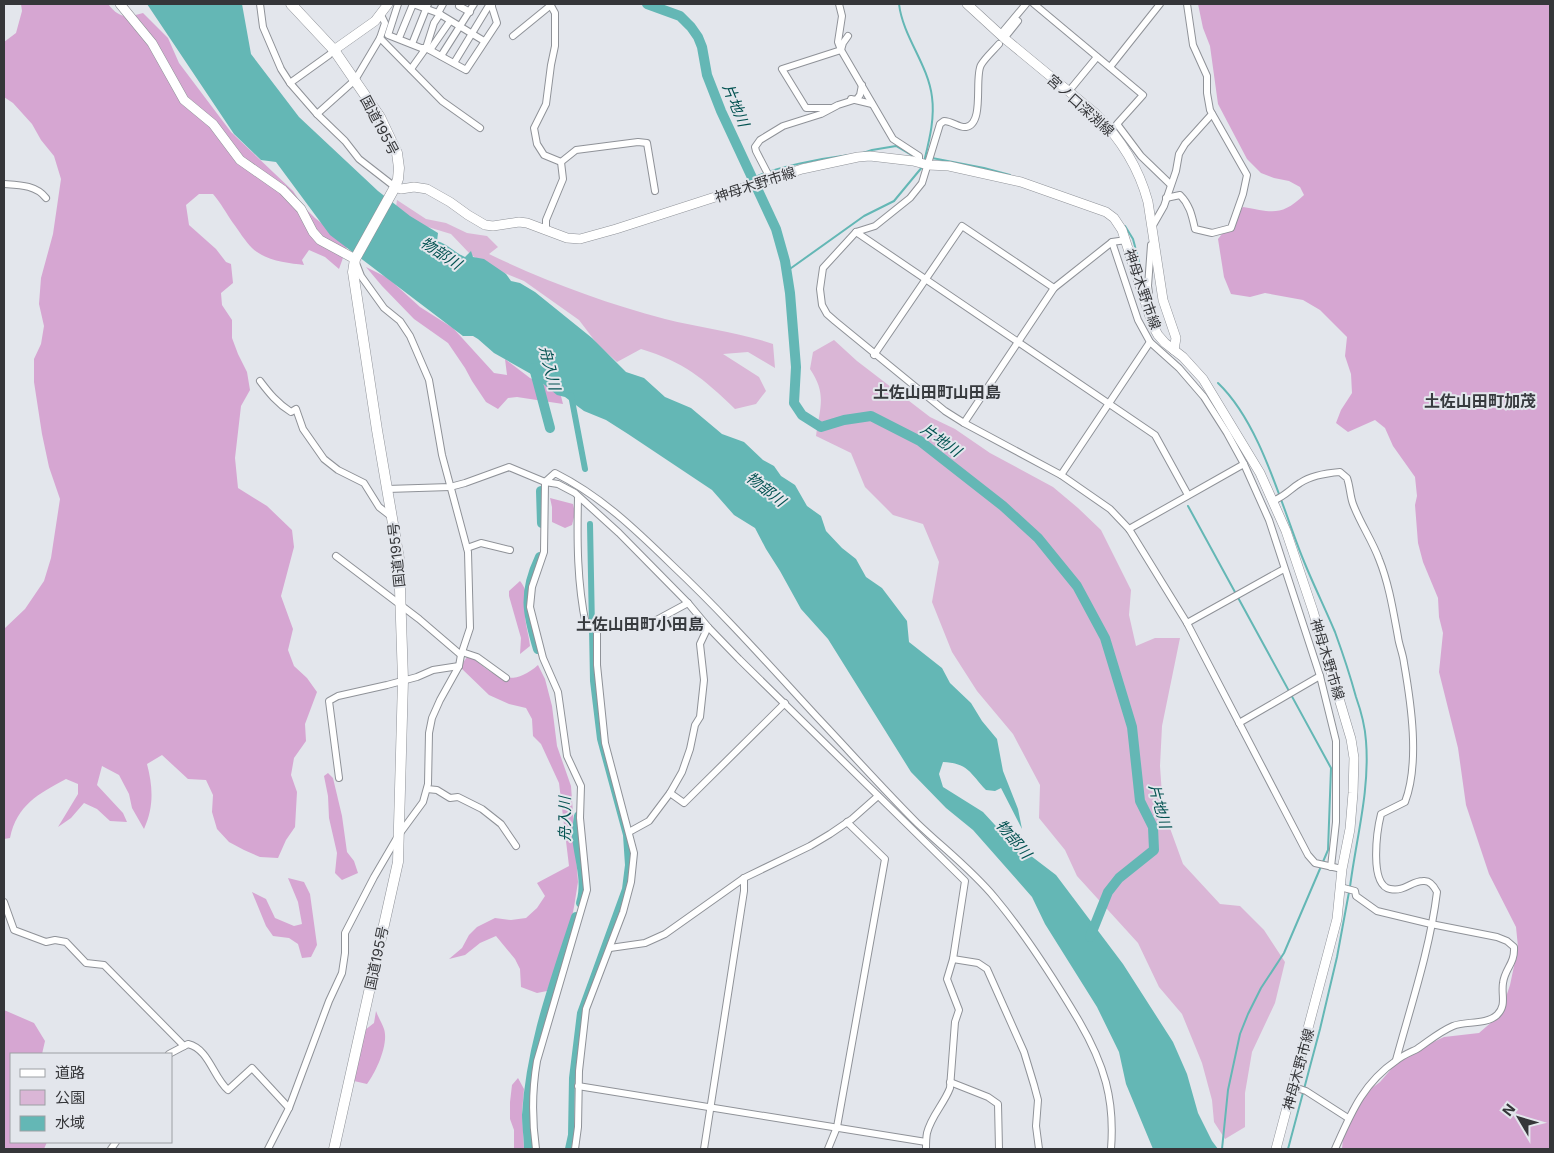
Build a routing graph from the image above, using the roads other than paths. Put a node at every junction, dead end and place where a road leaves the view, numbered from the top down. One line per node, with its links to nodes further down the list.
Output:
1 (120, 4): 63 (main road)
2 (260, 4): 40 (street)
3 (291, 4): 32 (highway, 国道195号)
4 (398, 4): 27 (street)
5 (413, 4): 17 (street); 27 (street)
6 (443, 4): 20 (street)
7 (460, 4): 19 (street)
8 (474, 4): 19 (street)
9 (551, 4): 24 (street); 50 (street)
10 (839, 4): 33 (street)
11 (967, 4): 28 (main road, 宮ノ口深渕線)
12 (1026, 4): 28 (street)
13 (1032, 4): 28 (street); 35 (street)
14 (1160, 4): 37 (street)
15 (1187, 4): 47 (street)
16 (491, 5): 23 (street); 29 (street)
17 (427, 6): 20 (street); 30 (street)
18 (383, 8): 26 (street); 32 (main road)
19 (470, 12): 22 (street)
20 (439, 14): 21 (street); 31 (street)
21 (450, 21): 22 (street); 31 (street)
22 (461, 27): 23 (street); 34 (street)
23 (472, 34): 29 (street); 36 (street)
24 (513, 36)
25 (848, 36): 33 (street)
26 (380, 38): 38 (street); 39 (street)
27 (398, 38): 30 (street)
28 (1002, 38): 42 (main road, 宮ノ口深渕線); 49 (street)
29 (484, 41): 36 (street)
30 (412, 44): 31 (street)
31 (428, 49): 34 (street); 38 (street)
32 (334, 50): 39 (highway, 国道195号); 40 (street)
33 (840, 50): 41 (street); 45 (street)
34 (441, 56): 36 (street)
35 (1097, 57): 37 (street); 42 (street)
36 (454, 63)
37 (1110, 67): 53 (street)
38 (411, 70): 48 (street)
39 (355, 80): 46 (street); 54 (highway, 国道195号)
40 (290, 83): 46 (street)
41 (862, 85): 43 (street); 44 (street)
42 (1069, 91): 58 (main road, 宮ノ口深渕線)
43 (849, 99): 44 (street); 45 (street)
44 (872, 104): 49 (street)
45 (832, 108): 51 (street)
46 (317, 114): 54 (street)
47 (1212, 114): 53 (street); 57 (street)
48 (480, 128)
49 (924, 161): 51 (main road, 神母木野市線); 59 (street); 61 (main road, 神母木野市線)
50 (561, 162): 55 (street); 60 (street)
51 (768, 178): 60 (main road, 神母木野市線)
52 (4, 184): 56 (street)
53 (1170, 184): 57 (street)
54 (393, 190): 60 (main road, 神母木野市線); 63 (highway, 国道195号)
55 (656, 191)
56 (46, 198)
57 (1166, 198): 58 (street)
58 (1153, 224): 66 (street); 69 (main road, 宮ノ口深渕線)
59 (856, 232): 64 (street); 70 (street)
60 (552, 233)
61 (1126, 240): 62 (street); 66 (main road, 神母木野市線)
62 (1112, 242): 65 (street); 67 (street)
63 (357, 256): 77 (street); 78 (highway, 国道195号)
64 (926, 279): 65 (street); 68 (street); 70 (street)
65 (1054, 288): 68 (street)
66 (1143, 293): 69 (main road, 神母木野市線)
67 (1150, 342): 72 (street); 74 (street)
68 (1018, 343): 72 (street); 73 (street)
69 (1174, 350): 81 (main road, 神母木野市線)
70 (874, 355): 73 (street)
71 (260, 381): 82 (street)
72 (1109, 404): 75 (street); 79 (street)
73 (964, 423): 75 (street)
74 (1244, 464): 79 (street); 87 (street)
75 (1061, 475): 83 (street)
76 (545, 482): 77 (street); 80 (street); 129 (street); 135 (street)
77 (450, 487): 78 (street); 84 (street)
78 (387, 489): 82 (highway, 国道195号)
79 (1188, 495): 83 (street)
80 (578, 498): 88 (street); 105 (street)
81 (1275, 500): 109 (main road, 神母木野市線); 113 (street)
82 (392, 518): 89 (highway, 国道195号)
83 (1129, 529): 91 (street)
84 (467, 548): 85 (street); 93 (street)
85 (510, 550)
86 (336, 556): 89 (street)
87 (1284, 569): 91 (street); 95 (street)
88 (688, 603): 90 (street); 92 (street)
89 (401, 605): 93 (street); 97 (highway, 国道195号)
90 (652, 623)
91 (1187, 624): 99 (street)
92 (708, 627): 98 (street); 102 (street)
93 (461, 654): 94 (street); 96 (street)
94 (459, 666): 97 (street); 101 (street)
95 (1320, 676): 99 (street); 108 (street)
96 (506, 678)
97 (403, 680): 100 (street); 106 (highway, 国道195号)
98 (785, 703): 102 (street); 103 (street)
99 (1239, 723): 108 (street)
100 (339, 778)
101 (427, 789): 106 (street); 107 (street)
102 (670, 793): 105 (street)
103 (878, 796): 104 (street); 115 (street)
104 (847, 822): 110 (street); 125 (street)
105 (629, 832): 114 (street)
106 (398, 836): 122 (street); 128 (highway, 国道195号)
107 (516, 846)
108 (1331, 867): 109 (street)
109 (1342, 869): 111 (main road, 神母木野市線)
110 (744, 878): 114 (street); 123 (street)
111 (1340, 887): 113 (street); 121 (main road, 神母木野市線)
112 (4, 902): 116 (street)
113 (1431, 924): 118 (street); 118 (street)
114 (610, 948): 120 (street)
115 (953, 959): 119 (street); 134 (street)
116 (184, 1046): 117 (street); 122 (street)
117 (171, 1053)
118 (1396, 1060): 124 (street)
119 (950, 1082): 126 (street); 133 (street)
120 (578, 1086): 123 (street); 130 (street)
121 (1294, 1087): 124 (street); 136 (main road, 神母木野市線)
122 (289, 1108): 127 (street)
123 (710, 1108): 125 (street); 131 (street)
124 (1348, 1118): 137 (street)
125 (837, 1127): 126 (street); 132 (street)
126 (926, 1146)
127 (268, 1149)
128 (334, 1149)
129 (536, 1149)
130 (575, 1149)
131 (704, 1149)
132 (828, 1149)
133 (998, 1149)
134 (1039, 1149)
135 (1111, 1149)
136 (1276, 1149)
137 (1335, 1149)

